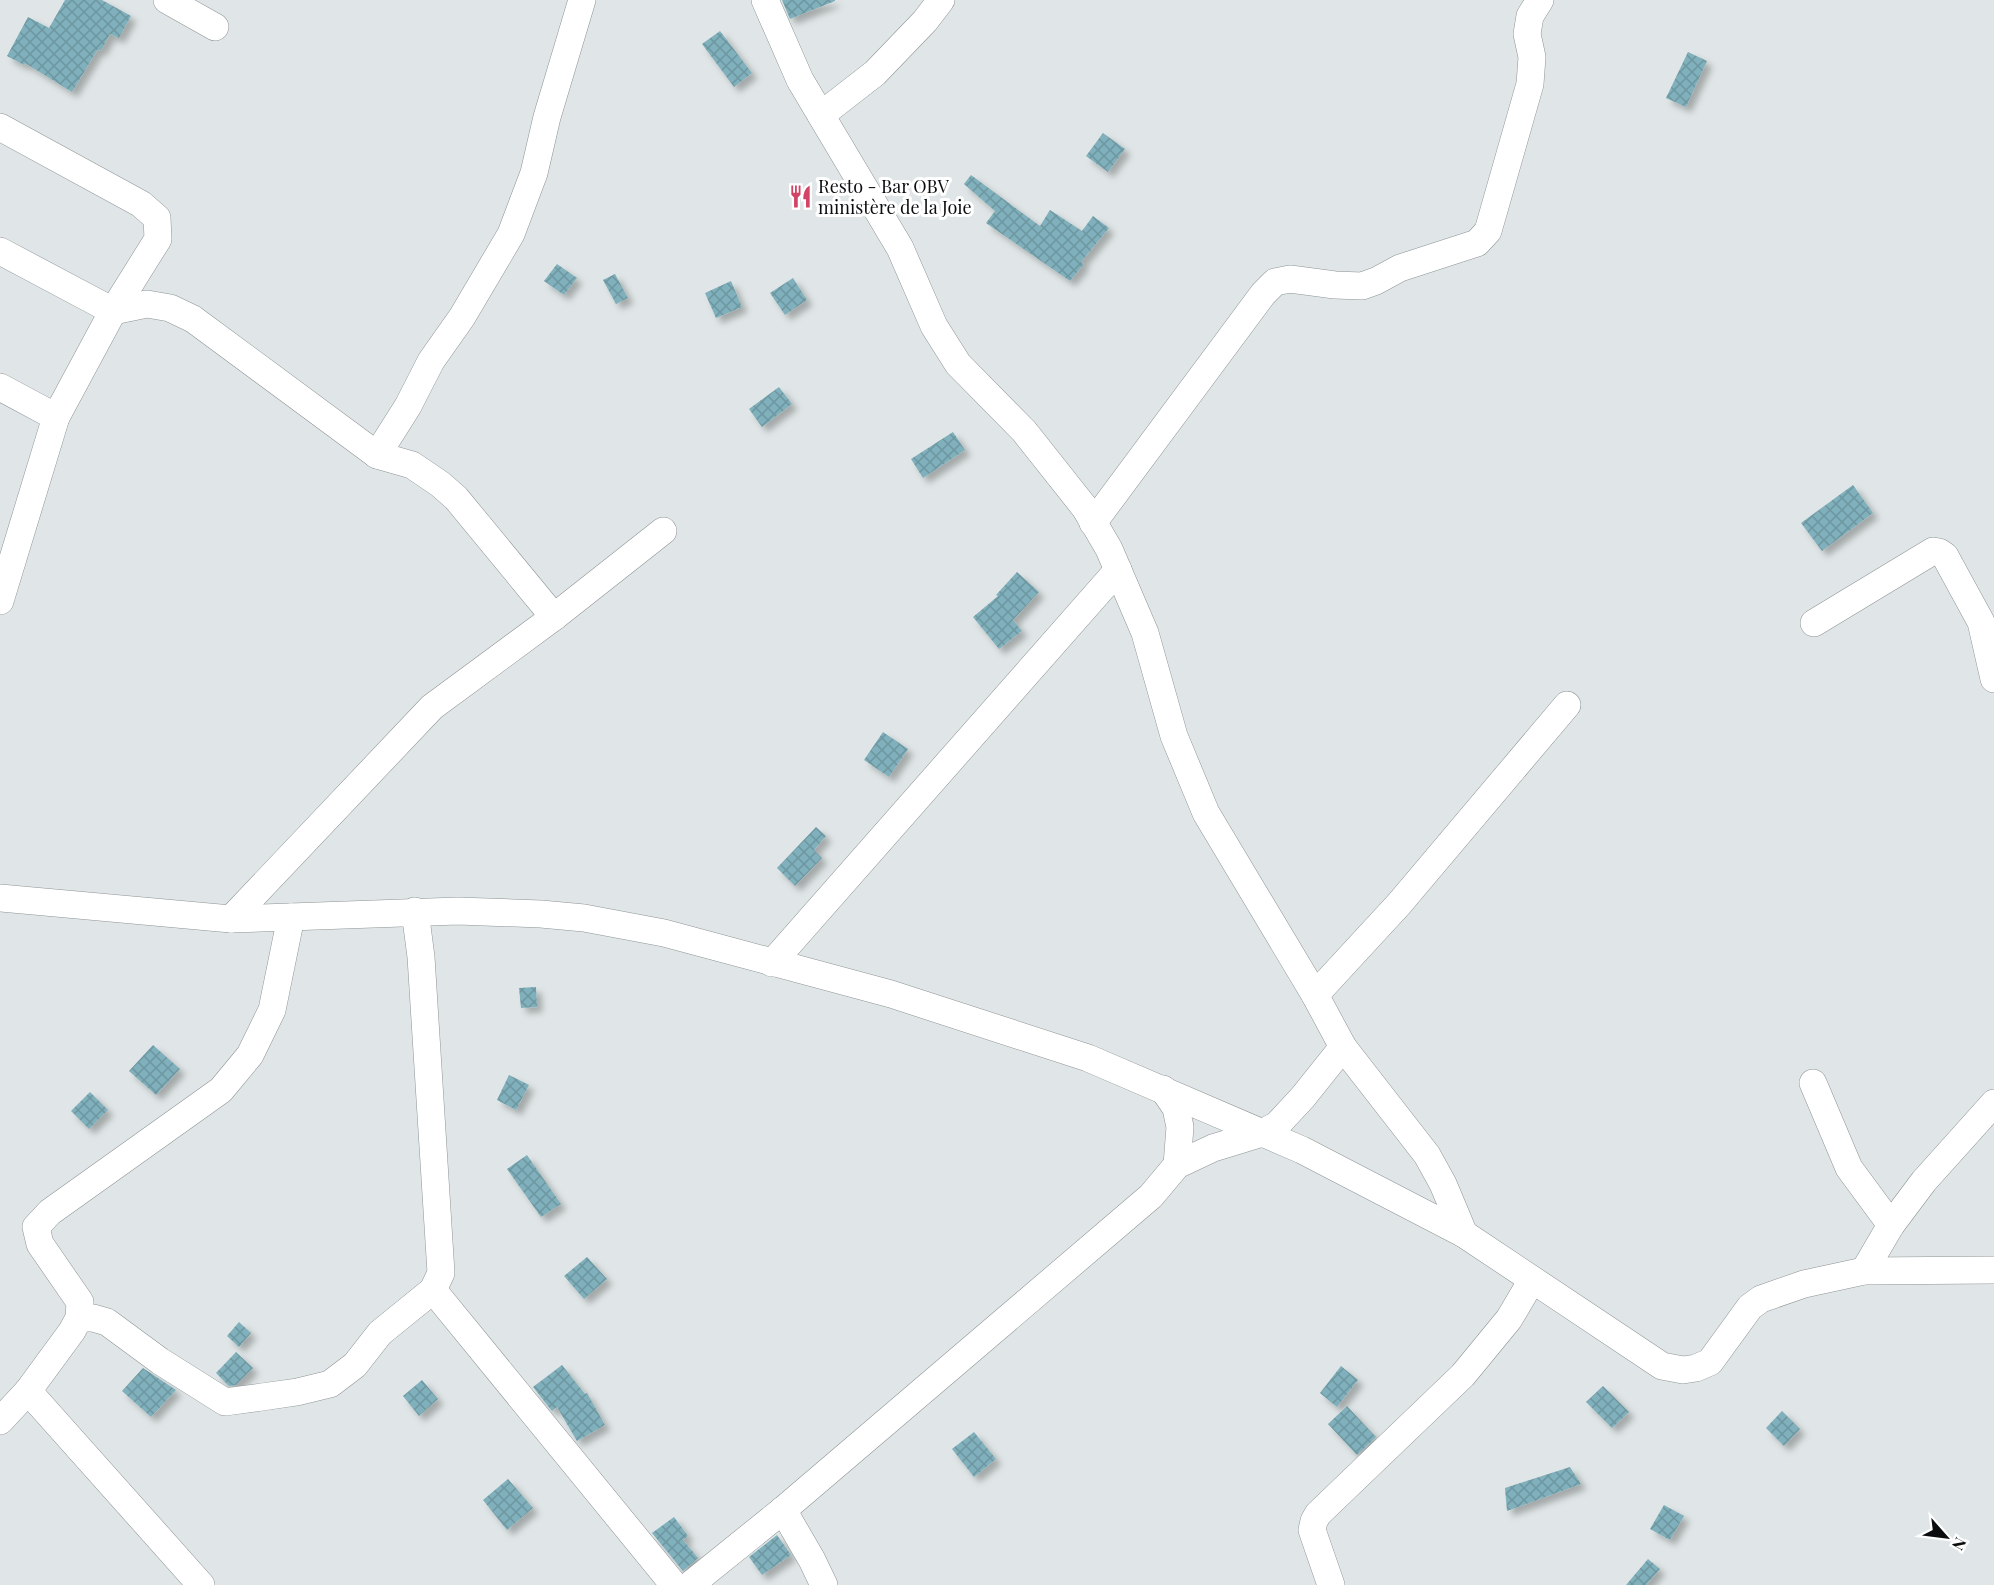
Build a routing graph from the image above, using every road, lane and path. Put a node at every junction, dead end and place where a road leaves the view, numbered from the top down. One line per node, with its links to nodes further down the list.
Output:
1 (166, 0): 7 (street)
2 (582, 0): 14 (street)
3 (765, 0): 8 (street)
4 (941, 0): 6 (street)
5 (1540, 0): 15 (street)
6 (919, 11): 8 (street)
7 (215, 27)
8 (821, 115): 15 (street)
9 (0, 127): 11 (street)
10 (0, 251): 11 (street)
11 (113, 311): 13 (street); 14 (street)
12 (0, 387): 13 (street)
13 (56, 417): 18 (street)
14 (377, 455): 19 (street)
15 (1093, 523): 17 (street)
16 (663, 531): 19 (street)
17 (1118, 570): 27 (street); 28 (street)
18 (0, 601)
19 (555, 616): 26 (street)
20 (1814, 624): 21 (street)
21 (1994, 680)
22 (1567, 705): 28 (street)
23 (0, 898): 26 (street)
24 (415, 911): 25 (street); 27 (street); 40 (street)
25 (291, 917): 26 (street); 41 (street)
26 (231, 919)
27 (772, 963): 31 (street)
28 (1315, 994): 29 (street)
29 (1343, 1047): 33 (street); 36 (street)
30 (1813, 1083): 35 (street)
31 (1163, 1089): 33 (street); 34 (street)
32 (1994, 1102): 35 (street)
33 (1262, 1133): 34 (street); 36 (street)
34 (1177, 1166): 44 (street)
35 (1891, 1224): 38 (street)
36 (1464, 1234): 39 (street)
37 (1994, 1270): 38 (street)
38 (1864, 1271): 39 (street)
39 (1532, 1280): 49 (street)
40 (433, 1290): 41 (street); 46 (street)
41 (79, 1318): 42 (street)
42 (28, 1390): 43 (street); 45 (street)
43 (0, 1421)
44 (783, 1510): 47 (street); 48 (street)
45 (201, 1585)
46 (674, 1585)
47 (690, 1585)
48 (824, 1585)
49 (1331, 1585)

